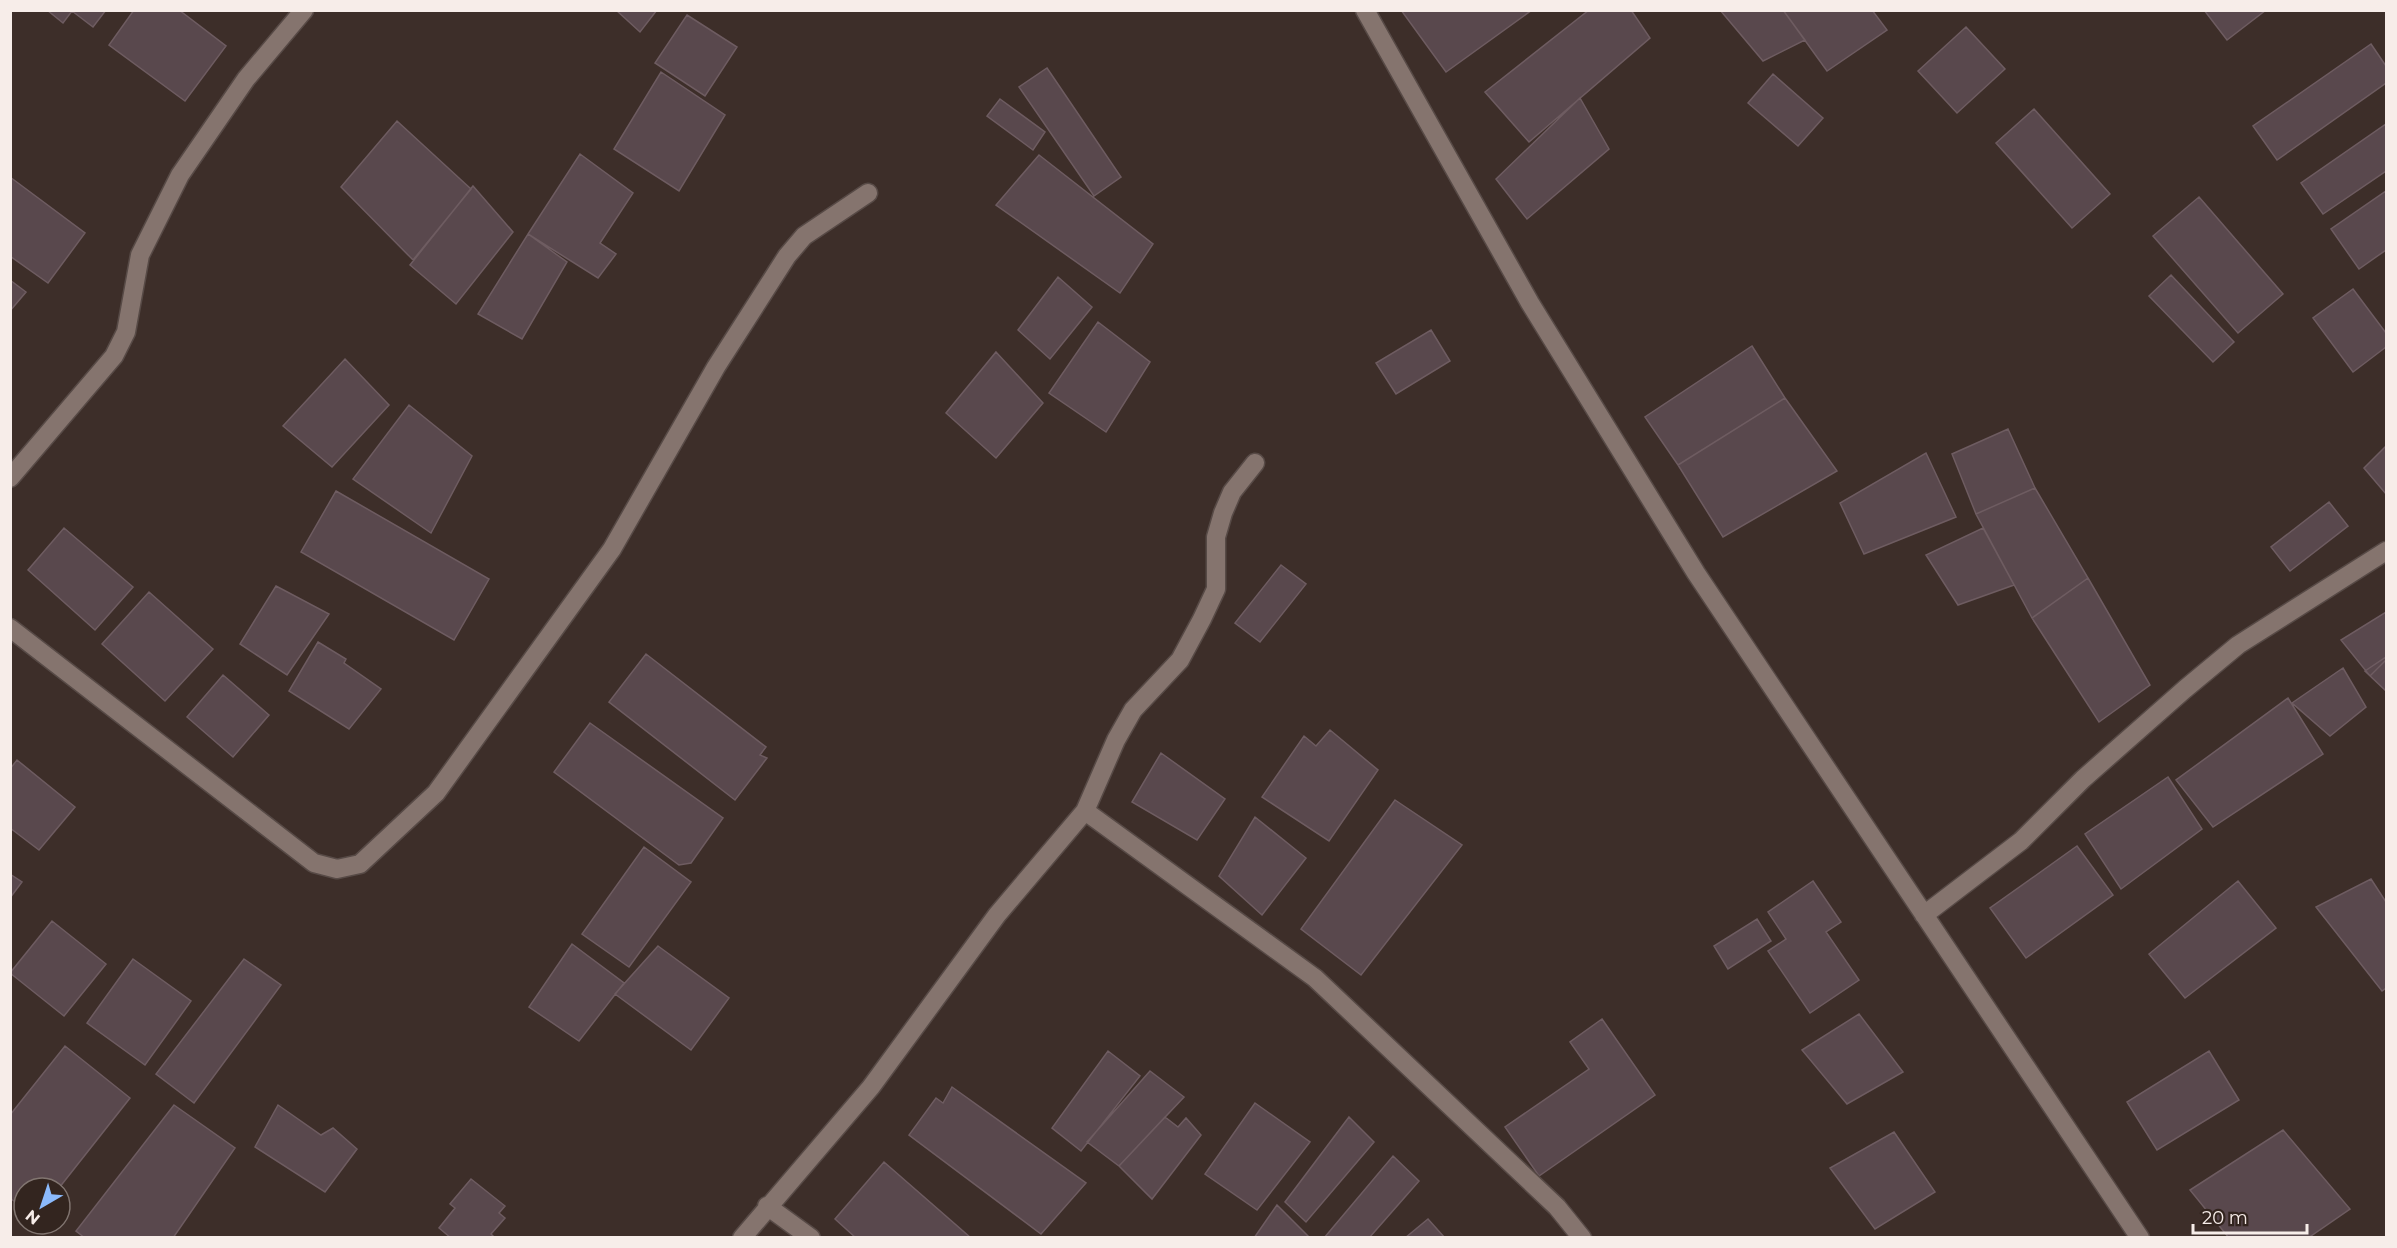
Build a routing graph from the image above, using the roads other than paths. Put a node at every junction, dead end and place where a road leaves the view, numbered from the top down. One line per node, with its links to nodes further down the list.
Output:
1 (304, 10): 5 (street)
2 (1365, 10): 9 (street)
3 (868, 193): 7 (street)
4 (1255, 463): 8 (street)
5 (10, 478)
6 (2386, 551): 9 (street)
7 (10, 628)
8 (1084, 811): 10 (street); 13 (street)
9 (1924, 915): 14 (street)
10 (767, 1206): 11 (street); 12 (street)
11 (742, 1238)
12 (811, 1238)
13 (1582, 1238)
14 (2140, 1238)

